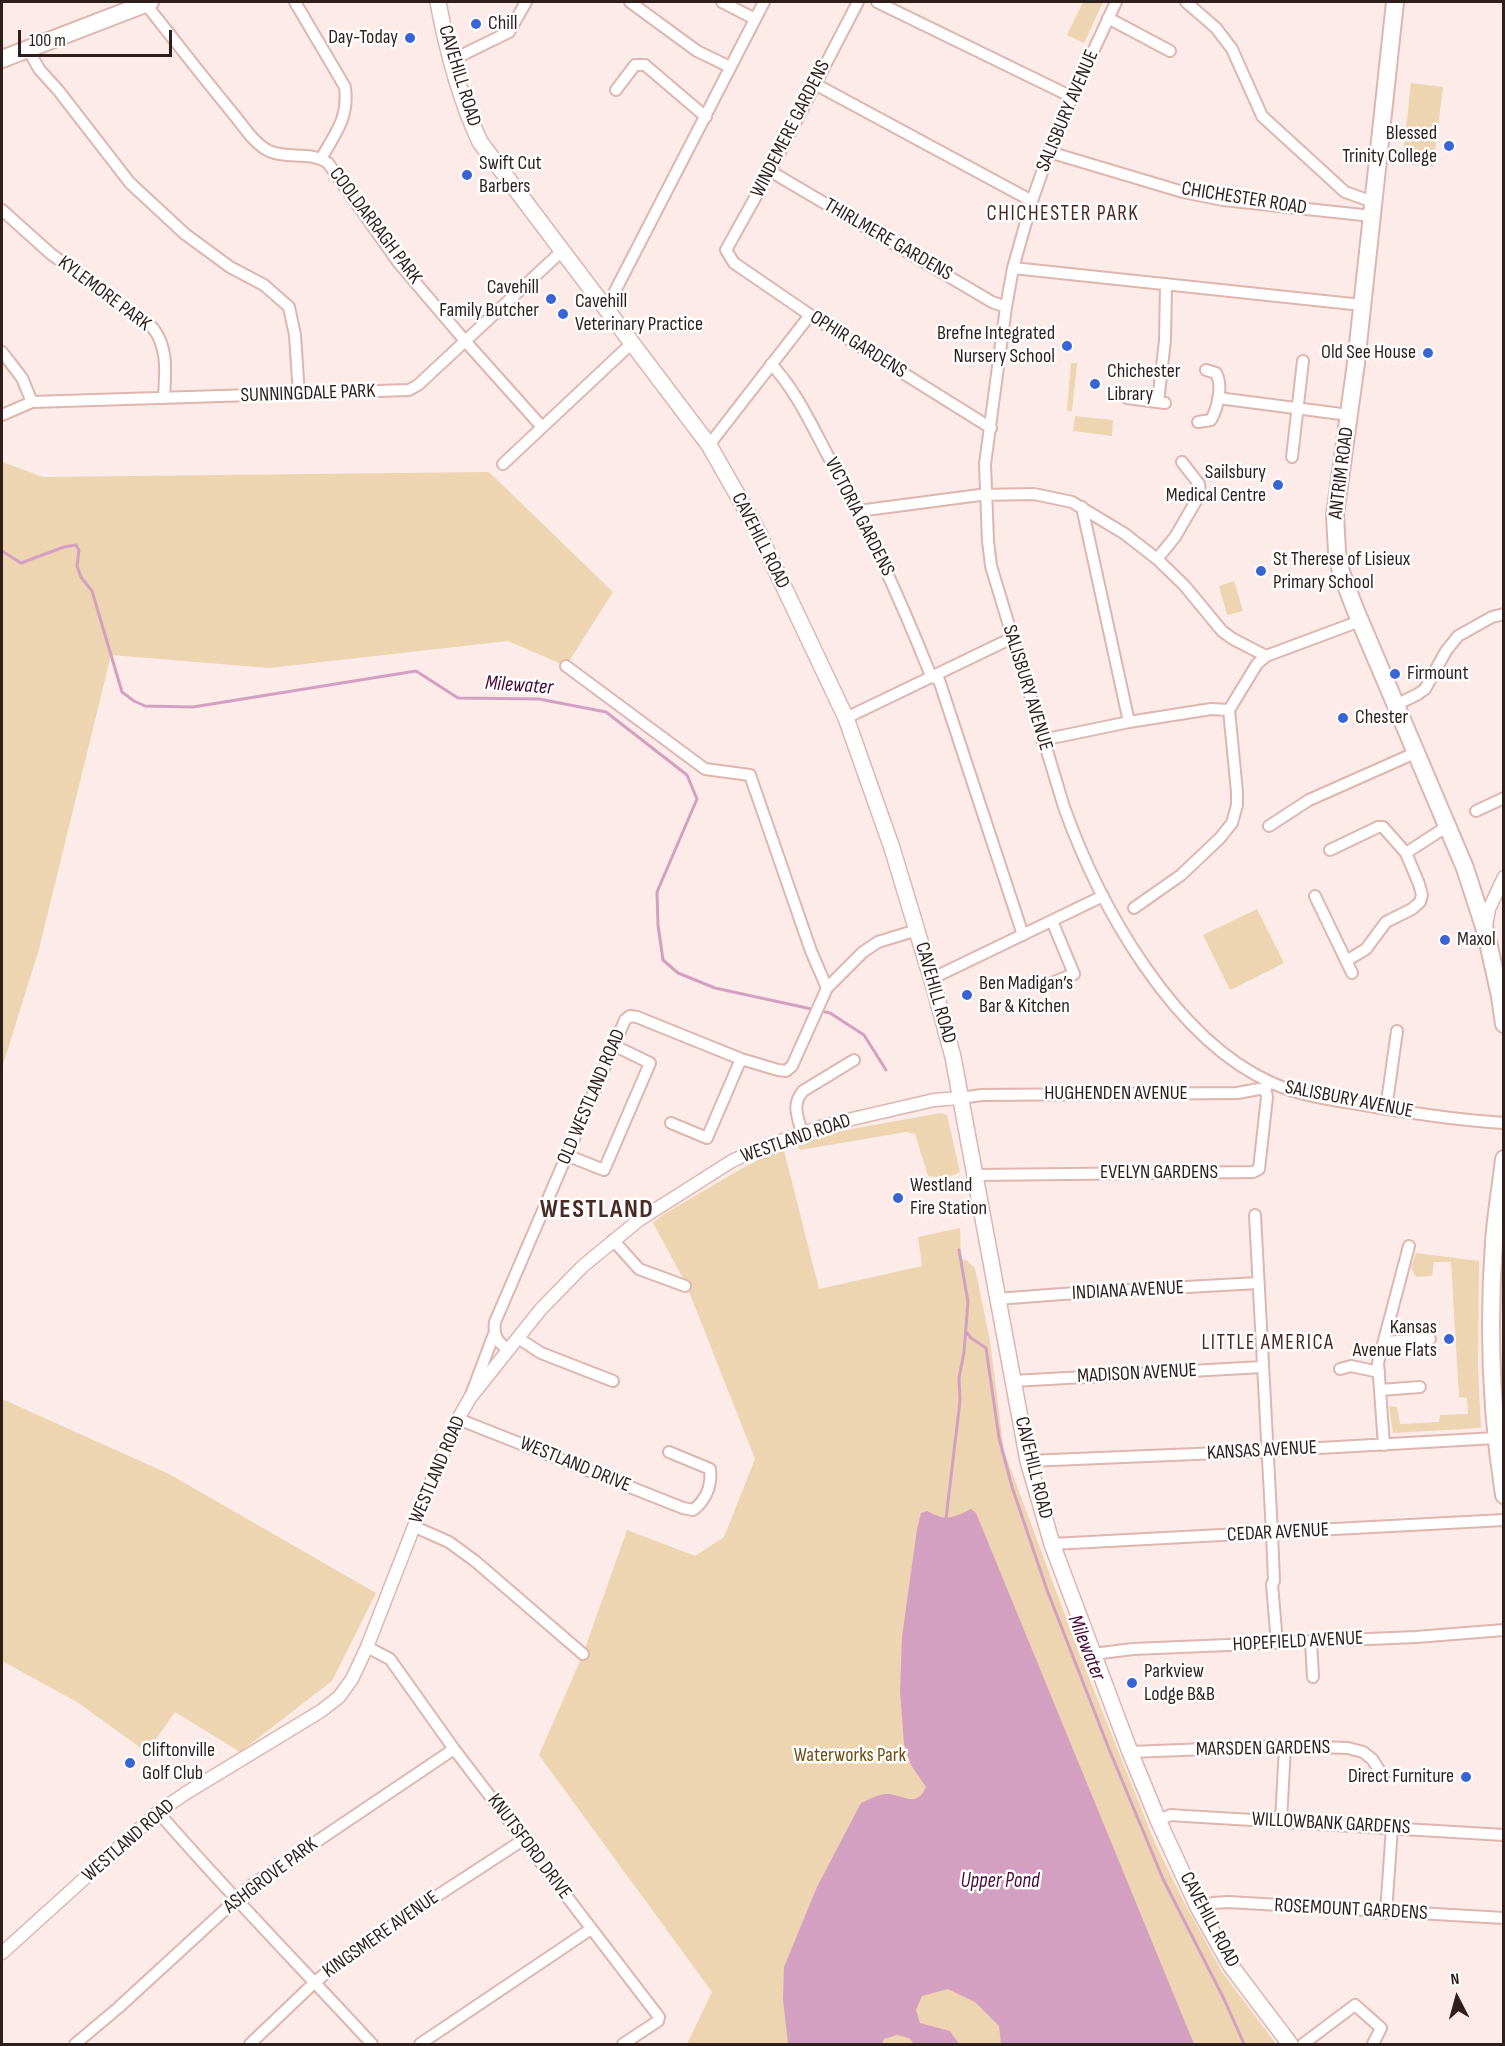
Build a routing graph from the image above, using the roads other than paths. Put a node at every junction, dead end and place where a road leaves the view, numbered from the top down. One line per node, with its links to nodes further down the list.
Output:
1 (146, 2): 15 (main road); 25 (street, COOLDARRAGH PARK)
2 (295, 2): 25 (street)
3 (438, 2): 18 (main road, CAVEHILL ROAD)
4 (526, 2): 18 (street)
5 (630, 2): 19 (street)
6 (722, 2): 14 (street)
7 (764, 2): 14 (street)
8 (858, 2): 20 (street, WINDEMERE GARDENS)
9 (877, 2): 22 (street)
10 (1116, 2): 13 (street, SALISBURY AVENUE)
11 (1186, 2): 28 (street)
12 (1395, 2): 28 (main road, ANTRIM ROAD)
13 (1108, 18): 16 (street); 22 (street, SALISBURY AVENUE)
14 (755, 19): 19 (street)
15 (28, 49): 17 (main road); 44 (street)
16 (1170, 51)
17 (2, 58)
18 (450, 62): 30 (main road, CAVEHILL ROAD)
19 (730, 67): 23 (street)
20 (815, 84): 26 (street, WINDEMERE GARDENS); 27 (street)
21 (616, 90): 23 (street)
22 (1072, 97): 24 (street, SALISBURY AVENUE)
23 (706, 117): 35 (street)
24 (1049, 152): 27 (street, SALISBURY AVENUE); 28 (street, CHICHESTER ROAD)
25 (321, 159): 38 (street, COOLDARRAGH PARK)
26 (771, 171): 31 (street, WINDEMERE GARDENS); 36 (street, THIRLMERE GARDENS)
27 (1032, 201): 32 (street, SALISBURY AVENUE)
28 (1372, 209): 34 (main road, ANTRIM ROAD)
29 (2, 210): 45 (street, KYLEMORE PARK)
30 (563, 250): 35 (main road, CAVEHILL ROAD); 38 (street, SUNNINGDALE PARK)
31 (729, 256): 37 (street, OPHIR GARDENS)
32 (1013, 268): 33 (street); 36 (street, SALISBURY AVENUE)
33 (1166, 284): 34 (street); 46 (street)
34 (1362, 305): 51 (main road, ANTRIM ROAD)
35 (604, 306): 39 (main road, CAVEHILL ROAD)
36 (1005, 307): 54 (street, SALISBURY AVENUE)
37 (810, 315): 42 (street); 54 (street, OPHIR GARDENS)
38 (466, 342): 44 (street, SUNNINGDALE PARK); 53 (street, COOLDARRAGH PARK)
39 (632, 343): 53 (street); 55 (main road, CAVEHILL ROAD)
40 (2, 352): 48 (street)
41 (1303, 361): 49 (street)
42 (771, 364): 55 (street); 61 (street, VICTORIA GARDENS)
43 (1206, 370): 47 (street)
44 (298, 394): 45 (street, SUNNINGDALE PARK)
45 (164, 398): 48 (street, SUNNINGDALE PARK)
46 (1126, 398)
47 (1218, 398): 49 (street); 52 (street)
48 (32, 402): 50 (street, SUNNINGDALE PARK)
49 (1297, 409): 51 (street); 56 (street)
50 (2, 415)
51 (1349, 415): 64 (main road, ANTRIM ROAD)
52 (1198, 422)
53 (542, 427): 58 (street)
54 (991, 428): 59 (street, SALISBURY AVENUE)
55 (709, 445): 71 (main road, CAVEHILL ROAD)
56 (1292, 457)
57 (1182, 462): 62 (street)
58 (503, 464)
59 (985, 496): 60 (street); 61 (street); 65 (street, SALISBURY AVENUE)
60 (1082, 507): 62 (street); 72 (street)
61 (858, 511): 68 (street, VICTORIA GARDENS)
62 (1157, 559): 66 (street)
63 (1503, 614): 69 (street)
64 (1360, 621): 66 (street); 69 (main road, ANTRIM ROAD)
65 (1012, 638): 68 (street); 73 (street, SALISBURY AVENUE)
66 (1266, 656): 70 (street)
67 (566, 666): 94 (street)
68 (933, 677): 71 (street); 89 (street, VICTORIA GARDENS)
69 (1396, 705): 74 (main road, ANTRIM ROAD)
70 (1229, 710): 72 (street); 85 (street)
71 (846, 718): 87 (main road, CAVEHILL ROAD)
72 (1129, 722): 73 (street)
73 (1042, 740): 82 (street, SALISBURY AVENUE)
74 (1415, 753): 77 (street); 78 (main road, ANTRIM ROAD)
75 (1503, 798): 76 (street)
76 (1476, 811)
77 (1269, 826)
78 (1446, 827): 80 (street); 83 (main road, ANTRIM ROAD)
79 (1330, 850): 80 (street)
80 (1406, 853): 90 (street)
81 (1503, 876): 83 (street); 88 (street)
82 (1103, 896): 86 (street); 101 (street, SALISBURY AVENUE)
83 (1475, 896): 88 (main road, ANTRIM ROAD)
84 (1315, 897): 90 (street)
85 (1134, 908)
86 (1052, 921): 89 (street); 93 (street)
87 (917, 930): 92 (main road, CAVEHILL ROAD); 94 (street, OLD WESTLAND ROAD)
88 (1486, 933): 95 (main road, ANTRIM ROAD)
89 (1023, 935): 92 (street)
90 (1346, 961): 91 (street)
91 (1352, 973)
92 (931, 979): 102 (main road, CAVEHILL ROAD)
93 (1042, 987)
94 (828, 988): 99 (street, OLD WESTLAND ROAD)
95 (1502, 996): 96 (main road, ANTRIM ROAD)
96 (1503, 1024)
97 (1397, 1031): 103 (street)
98 (614, 1046): 99 (street, OLD WESTLAND ROAD); 107 (street, OLD WESTLAND ROAD); 107 (street)
99 (741, 1059): 104 (street)
100 (854, 1060): 106 (street)
101 (1268, 1085): 102 (street, HUGHENDEN AVENUE); 103 (street, SALISBURY AVENUE); 109 (street, EVELYN GARDENS)
102 (960, 1098): 106 (street, WESTLAND ROAD); 109 (main road, CAVEHILL ROAD)
103 (1386, 1109): 105 (street, SALISBURY AVENUE)
104 (671, 1123)
105 (1503, 1123)
106 (802, 1133): 111 (street, WESTLAND ROAD)
107 (566, 1155): 117 (street, OLD WESTLAND ROAD)
108 (1503, 1160): 113 (main road)
109 (975, 1175): 116 (main road, CAVEHILL ROAD)
110 (1254, 1215): 114 (street)
111 (613, 1240): 115 (street); 118 (street, WESTLAND ROAD)
112 (1409, 1246): 120 (street)
113 (1498, 1264): 131 (main road)
114 (1258, 1283): 116 (street, INDIANA AVENUE); 122 (street)
115 (684, 1286)
116 (997, 1299): 125 (main road, CAVEHILL ROAD)
117 (494, 1334): 121 (street); 129 (street, OLD WESTLAND ROAD)
118 (518, 1338): 121 (street, WESTLAND ROAD); 126 (street)
119 (1430, 1340): 120 (street)
120 (1384, 1342): 124 (street)
121 (508, 1350): 129 (street, WESTLAND ROAD)
122 (1262, 1367): 125 (street, MADISON AVENUE); 133 (street)
123 (1340, 1369): 124 (street)
124 (1378, 1372): 128 (street)
125 (1013, 1381): 135 (main road, CAVEHILL ROAD)
126 (613, 1382)
127 (1420, 1387): 128 (street)
128 (1380, 1390): 132 (street)
129 (470, 1398): 130 (street, WESTLAND ROAD)
130 (458, 1419): 134 (street, WESTLAND DRIVE); 138 (street, WESTLAND ROAD)
131 (1500, 1438): 132 (street, KANSAS AVENUE); 136 (main road)
132 (1384, 1444): 133 (street, KANSAS AVENUE)
133 (1267, 1451): 135 (street, KANSAS AVENUE); 139 (street)
134 (669, 1452)
135 (1028, 1461): 140 (main road, CAVEHILL ROAD)
136 (1503, 1495)
137 (1503, 1520): 139 (street, CEDAR AVENUE)
138 (415, 1527): 144 (street, WESTLAND ROAD); 145 (street)
139 (1272, 1533): 140 (street, CEDAR AVENUE); 143 (street)
140 (1052, 1544): 146 (main road, CAVEHILL ROAD)
141 (1503, 1630): 142 (street, HOPEFIELD AVENUE)
142 (1311, 1642): 143 (street, HOPEFIELD AVENUE); 147 (street)
143 (1277, 1643): 146 (street, HOPEFIELD AVENUE)
144 (367, 1647): 149 (street, KNUTSFORD DRIVE); 152 (street, WESTLAND ROAD)
145 (583, 1654)
146 (1093, 1654): 150 (main road, CAVEHILL ROAD)
147 (1313, 1677)
148 (1285, 1746): 150 (street, MARSDEN GARDENS); 151 (street, MARSDEN GARDENS); 154 (street)
149 (454, 1749): 157 (street, KNUTSFORD DRIVE); 158 (street, ASHGROVE PARK)
150 (1130, 1752): 153 (main road, CAVEHILL ROAD)
151 (1383, 1776)
152 (158, 1812): 158 (street); 163 (street, WESTLAND ROAD)
153 (1158, 1820): 154 (street, WILLOWBANK GARDENS); 159 (main road, CAVEHILL ROAD)
154 (1281, 1821): 155 (street, WILLOWBANK GARDENS)
155 (1392, 1827): 156 (street, WILLOWBANK GARDENS); 160 (street)
156 (1503, 1834)
157 (524, 1840): 162 (street, KNUTSFORD DRIVE); 164 (street, KINGSMERE AVENUE)
158 (235, 1899): 164 (street); 165 (street, ASHGROVE PARK)
159 (1198, 1907): 160 (street, ROSEMOUNT GARDENS); 170 (main road, CAVEHILL ROAD)
160 (1386, 1913): 161 (street, ROSEMOUNT GARDENS)
161 (1503, 1918)
162 (591, 1929): 168 (street); 169 (street, KNUTSFORD DRIVE)
163 (2, 1953)
164 (315, 1982): 166 (street, KINGSMERE AVENUE); 167 (street)
165 (75, 2044)
166 (250, 2044)
167 (372, 2044)
168 (420, 2044)
169 (623, 2044)
170 (1290, 2044)
171 (1303, 2044): 172 (street)
172 (1373, 2044)

